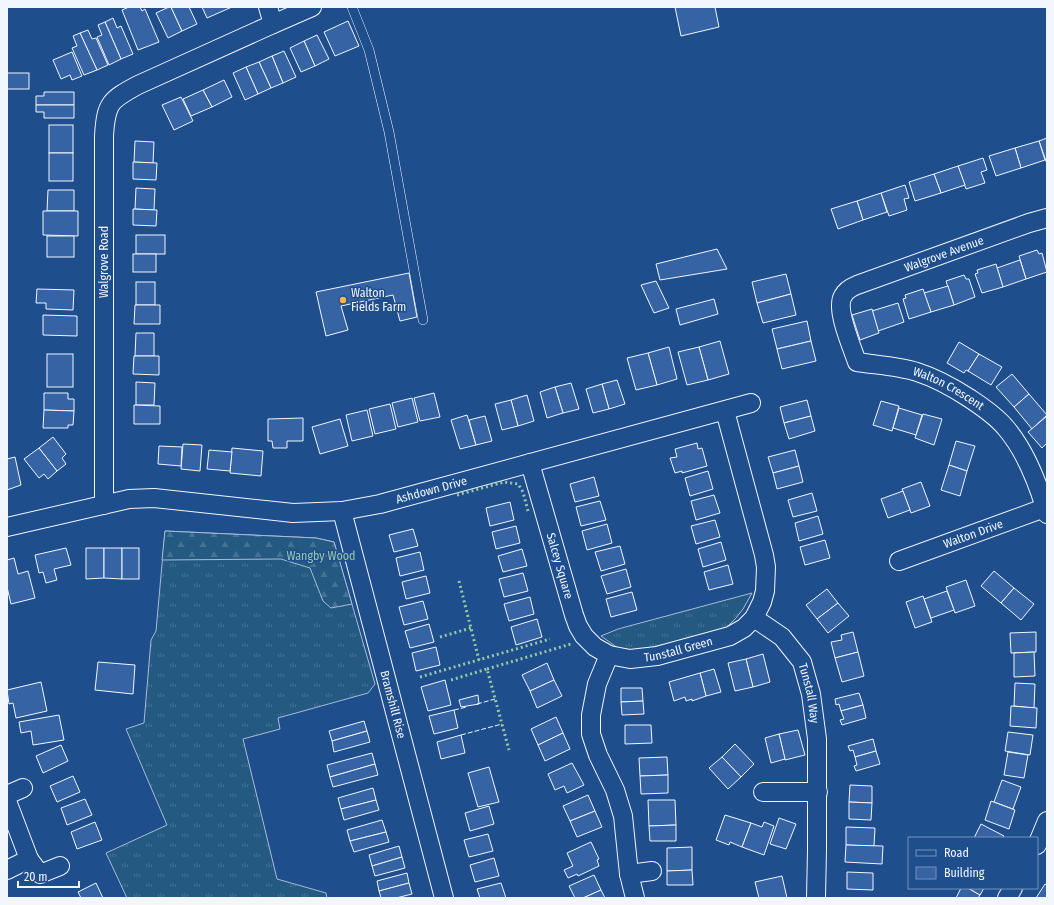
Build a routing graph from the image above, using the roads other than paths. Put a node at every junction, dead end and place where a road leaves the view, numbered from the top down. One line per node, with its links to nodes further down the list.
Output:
1 (312, 7): 3 (street, Walgrove Road)
2 (352, 7): 6 (lane)
3 (270, 15): 10 (street, Walgrove Road)
4 (1047, 218): 5 (street, Walgrove Avenue)
5 (843, 295): 11 (street, Walton Crescent)
6 (423, 320)
7 (751, 403): 8 (street, Ashdown Drive)
8 (725, 411): 9 (street, Ashdown Drive); 15 (street, Tunstall Green)
9 (530, 462): 12 (street, Ashdown Drive); 16 (street, Salcey Square)
10 (104, 504): 12 (street, Ashdown Drive); 13 (street)
11 (1046, 509): 14 (street, Walton Drive)
12 (342, 511): 28 (street, Bramshill Rise)
13 (7, 527)
14 (899, 561)
15 (754, 618): 16 (street, Tunstall Green); 18 (street, Tunstall Way)
16 (609, 655): 26 (street)
17 (763, 792): 18 (street)
18 (818, 792): 30 (street, Tunstall Way)
19 (7, 801): 22 (street)
20 (1047, 821): 21 (street)
21 (1038, 843)
22 (30, 859): 23 (street); 24 (street)
23 (60, 866)
24 (7, 870)
25 (652, 871): 26 (street)
26 (629, 874): 29 (street)
27 (1012, 889): 31 (street)
28 (444, 898)
29 (635, 898)
30 (816, 898)
31 (1007, 898)

